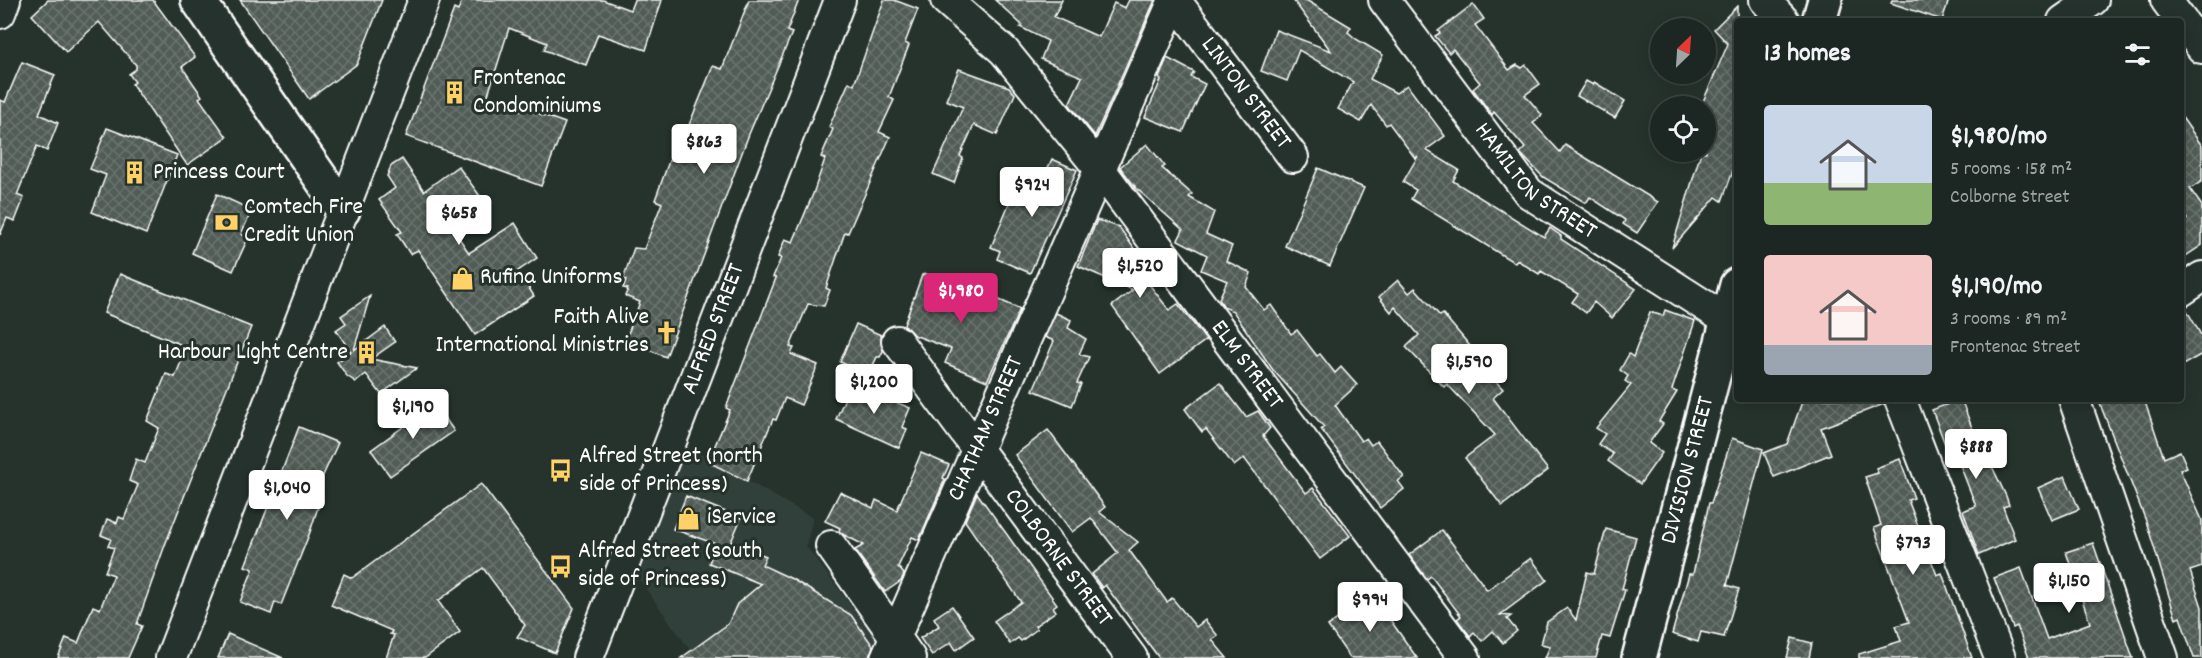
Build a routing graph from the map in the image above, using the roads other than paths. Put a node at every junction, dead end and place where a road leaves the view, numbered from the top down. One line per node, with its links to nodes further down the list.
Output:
1 (5, 0): 12 (street)
2 (198, 0): 21 (main road)
3 (424, 0): 21 (street)
4 (840, 0): 34 (street, ALFRED STREET)
5 (946, 0): 20 (street, ELM STREET)
6 (1174, 0): 19 (street, LINTON STREET); 20 (street, CHATHAM STREET)
7 (1384, 0): 25 (street, HAMILTON STREET)
8 (1765, 0): 13 (street)
9 (1825, 0): 14 (main road)
10 (2093, 0): 15 (street)
11 (2166, 0): 16 (street)
12 (0, 13)
13 (1781, 18)
14 (1820, 18)
15 (2067, 18)
16 (2180, 18)
17 (2184, 24): 18 (street)
18 (2202, 48)
19 (1293, 158)
20 (1099, 168): 29 (street, CHATHAM STREET); 36 (street, ELM STREET)
21 (343, 210): 33 (street)
22 (2202, 277): 23 (street)
23 (2184, 289)
24 (1734, 296): 25 (main road, DIVISION STREET)
25 (1727, 320): 32 (main road, DIVISION STREET)
26 (897, 341): 29 (street, COLBORNE STREET)
27 (1901, 402): 37 (street)
28 (2075, 402): 38 (street)
29 (976, 449): 31 (street, CHATHAM STREET); 35 (street, COLBORNE STREET)
30 (831, 546): 31 (street)
31 (897, 651)
32 (1647, 656)
33 (171, 658)
34 (588, 658)
35 (1132, 658)
36 (1465, 658)
37 (2000, 658)
38 (2163, 658)

